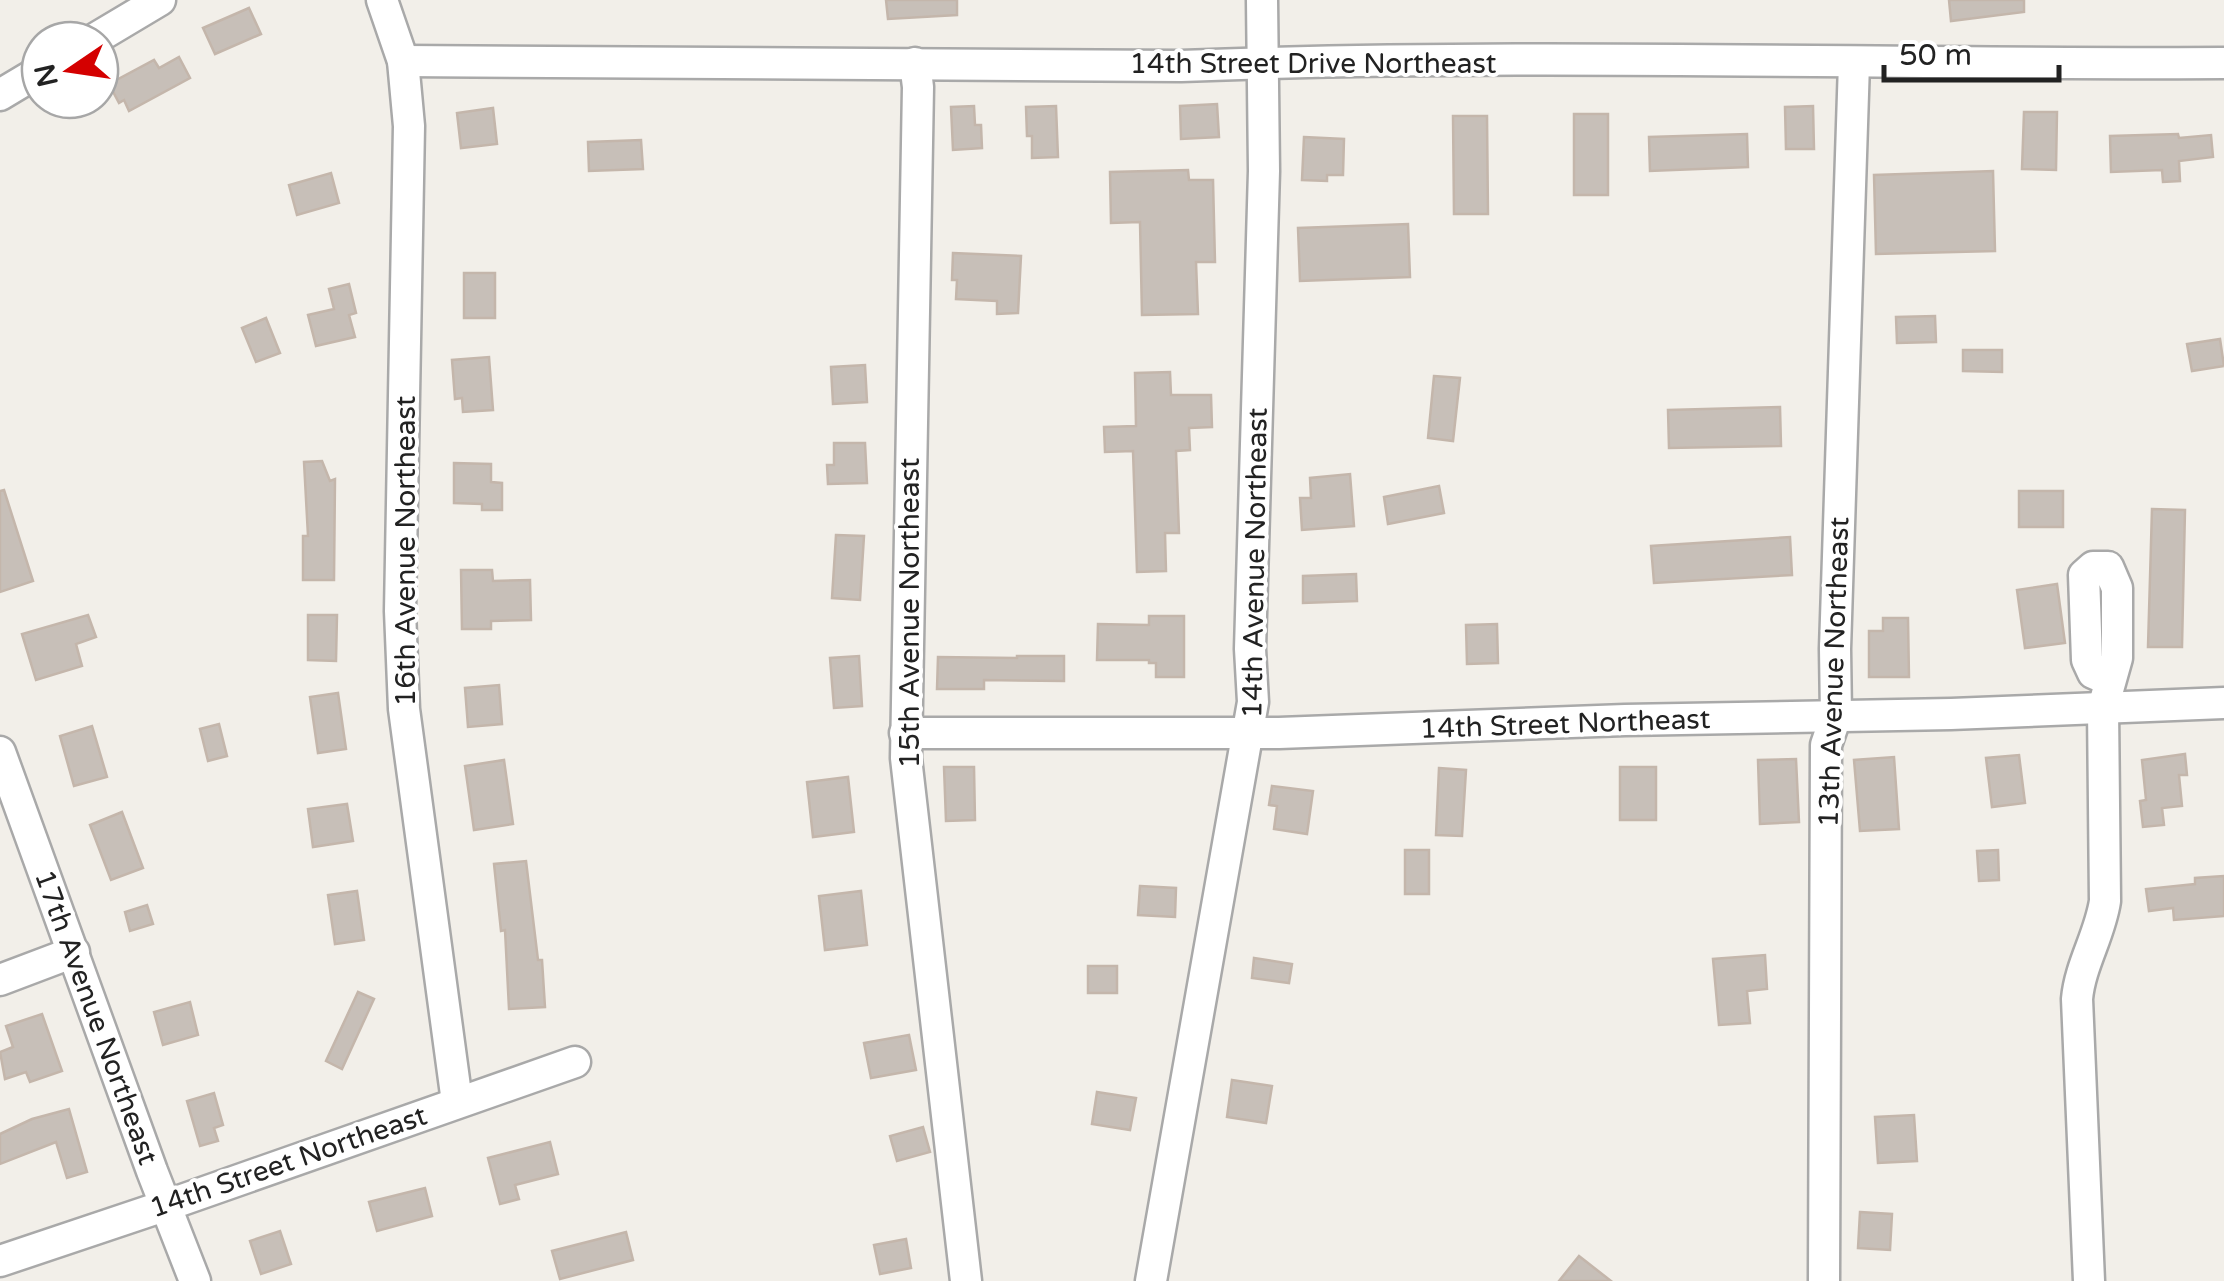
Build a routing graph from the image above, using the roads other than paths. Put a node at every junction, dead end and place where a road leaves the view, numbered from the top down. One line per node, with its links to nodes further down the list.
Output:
1 (160, 0): 4 (street)
2 (382, 0): 5 (street, 16th Avenue Northeast)
3 (1262, 0): 7 (street, 14th Avenue Northeast)
4 (120, 24)
5 (403, 61): 6 (street, 14th Street Drive Northeast); 19 (street, 16th Avenue Northeast)
6 (915, 63): 7 (street, 14th Street Drive Northeast); 14 (street, 15th Avenue Northeast)
7 (1264, 63): 8 (street, 14th Street Drive Northeast); 13 (street, 14th Avenue Northeast)
8 (1854, 63): 9 (street, 14th Street Drive Northeast); 12 (street, 13th Avenue Northeast)
9 (2224, 64)
10 (2106, 694): 11 (street, 14th Street Northeast); 12 (street, 14th Street Northeast); 26 (street)
11 (2224, 703)
12 (1836, 716): 13 (street, 14th Street Northeast); 25 (street, 13th Avenue Northeast)
13 (1250, 732): 14 (street, 14th Street Northeast); 24 (street, 14th Avenue Northeast)
14 (905, 733): 23 (street, 15th Avenue Northeast)
15 (0, 752): 16 (street, 17th Avenue Northeast)
16 (74, 952): 17 (street); 20 (street, 17th Avenue Northeast)
17 (0, 980)
18 (575, 1062): 19 (street, 14th Street Northeast)
19 (457, 1102): 20 (street, 14th Street Northeast)
20 (166, 1205): 21 (street, 14th Street Northeast); 22 (street, 17th Avenue Northeast)
21 (0, 1260)
22 (196, 1281)
23 (966, 1281)
24 (1151, 1281)
25 (1824, 1281)
26 (2089, 1281)

